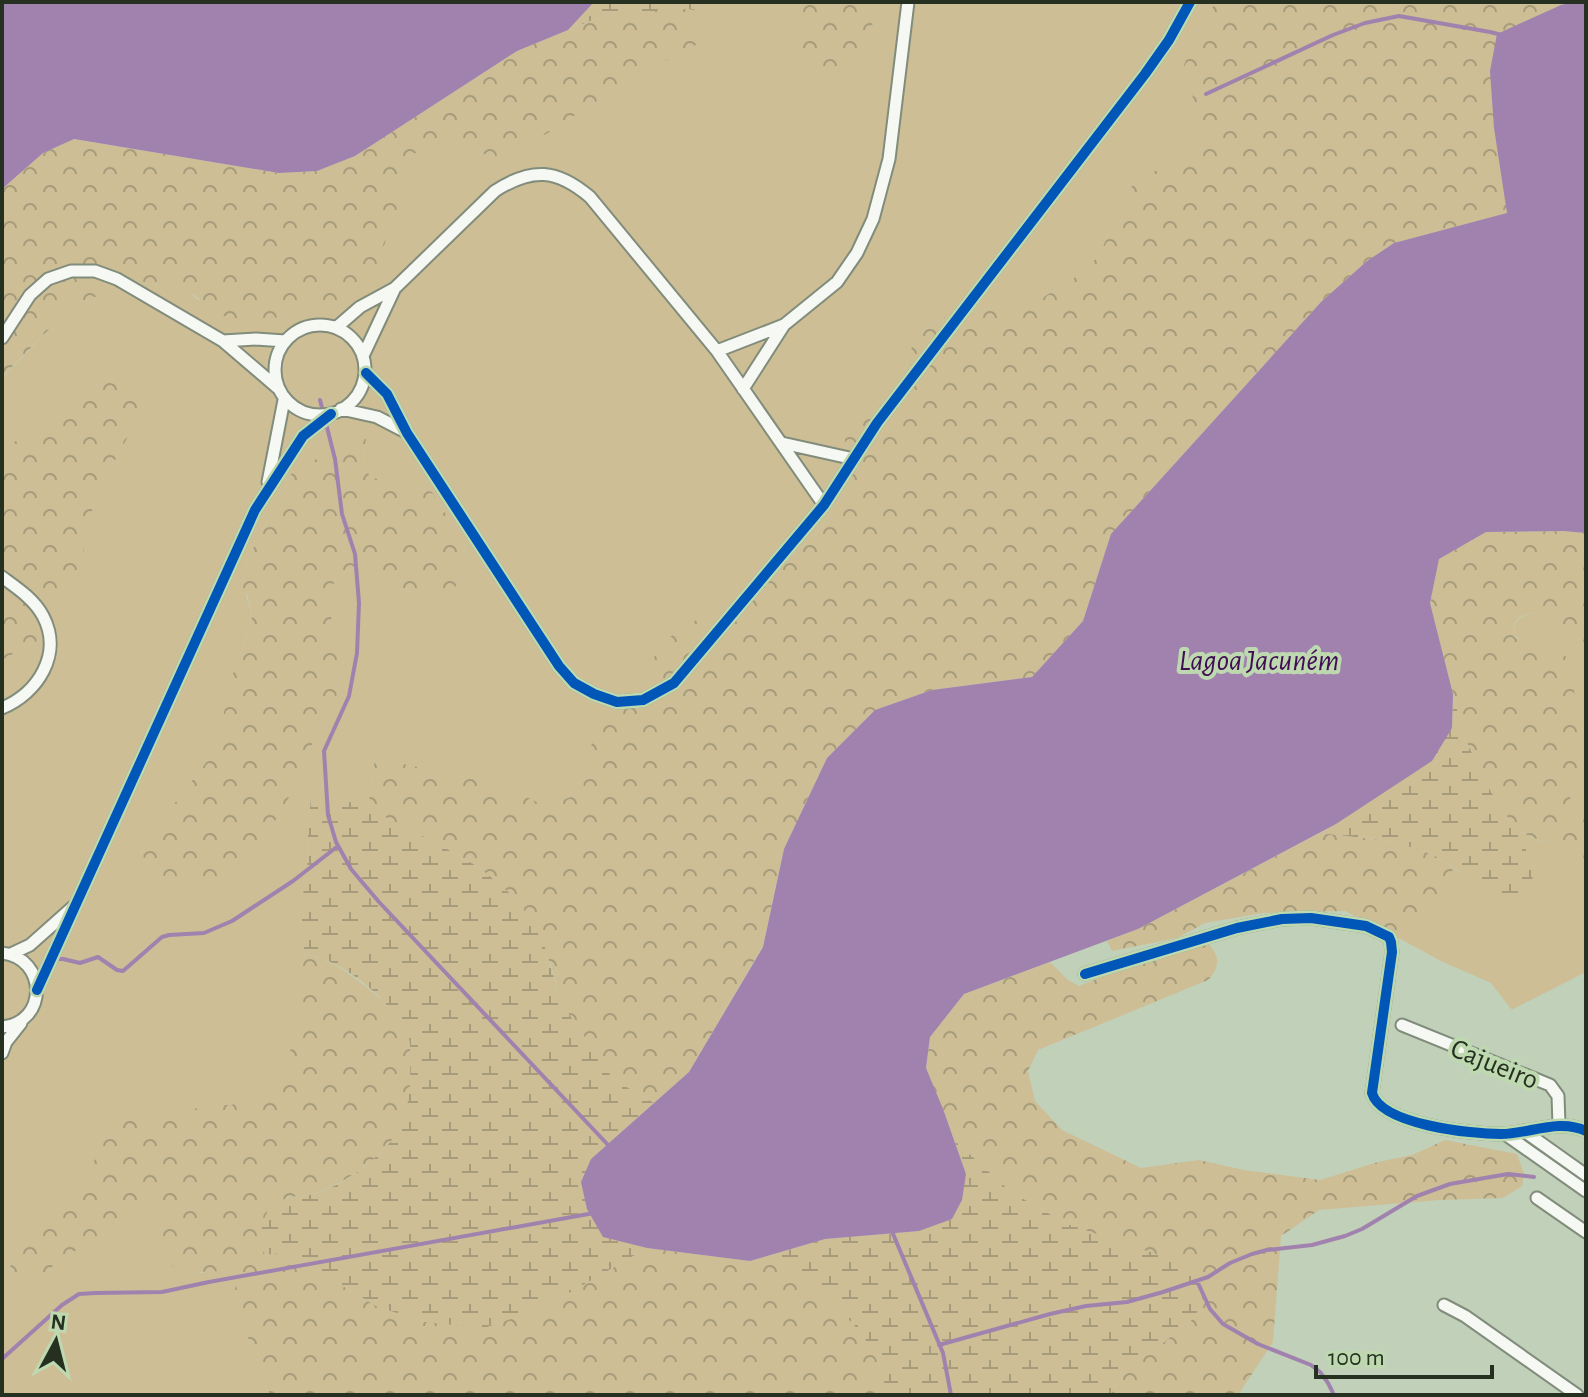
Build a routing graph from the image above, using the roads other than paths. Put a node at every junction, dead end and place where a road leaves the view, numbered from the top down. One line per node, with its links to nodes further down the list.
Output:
1 (908, 2): 4 (street)
2 (1190, 2): 17 (street)
3 (395, 288): 5 (street); 9 (street); 10 (street)
4 (784, 325): 9 (street); 12 (street)
5 (337, 327): 8 (street); 10 (street)
6 (2, 338): 7 (street)
7 (223, 341): 8 (street); 13 (street)
8 (285, 341): 13 (street)
9 (717, 351): 12 (street)
10 (363, 356): 11 (street)
11 (366, 373): 14 (street); 15 (street)
12 (743, 389): 16 (street)
13 (282, 394): 14 (street); 18 (street)
14 (336, 411): 15 (street); 18 (street)
15 (407, 433): 19 (street)
16 (782, 443): 17 (street); 19 (street)
17 (854, 459): 19 (street)
18 (267, 489): 22 (street)
19 (824, 505)
20 (2, 577): 21 (street)
21 (2, 708)
22 (78, 902): 23 (street); 25 (street)
23 (6, 954): 25 (street)
24 (1085, 974): 33 (street)
25 (37, 990): 26 (street)
26 (24, 1019): 28 (street); 29 (street)
27 (1402, 1025): 30 (street, Cajueiro)
28 (2, 1027)
29 (2, 1053)
30 (1559, 1125): 31 (street); 32 (street)
31 (1524, 1131): 33 (street); 34 (street)
32 (1586, 1131)
33 (1505, 1134): 35 (street)
34 (1586, 1175)
35 (1586, 1191)
36 (1537, 1198): 37 (street)
37 (1586, 1232)
38 (1444, 1305): 39 (street)
39 (1577, 1395)

